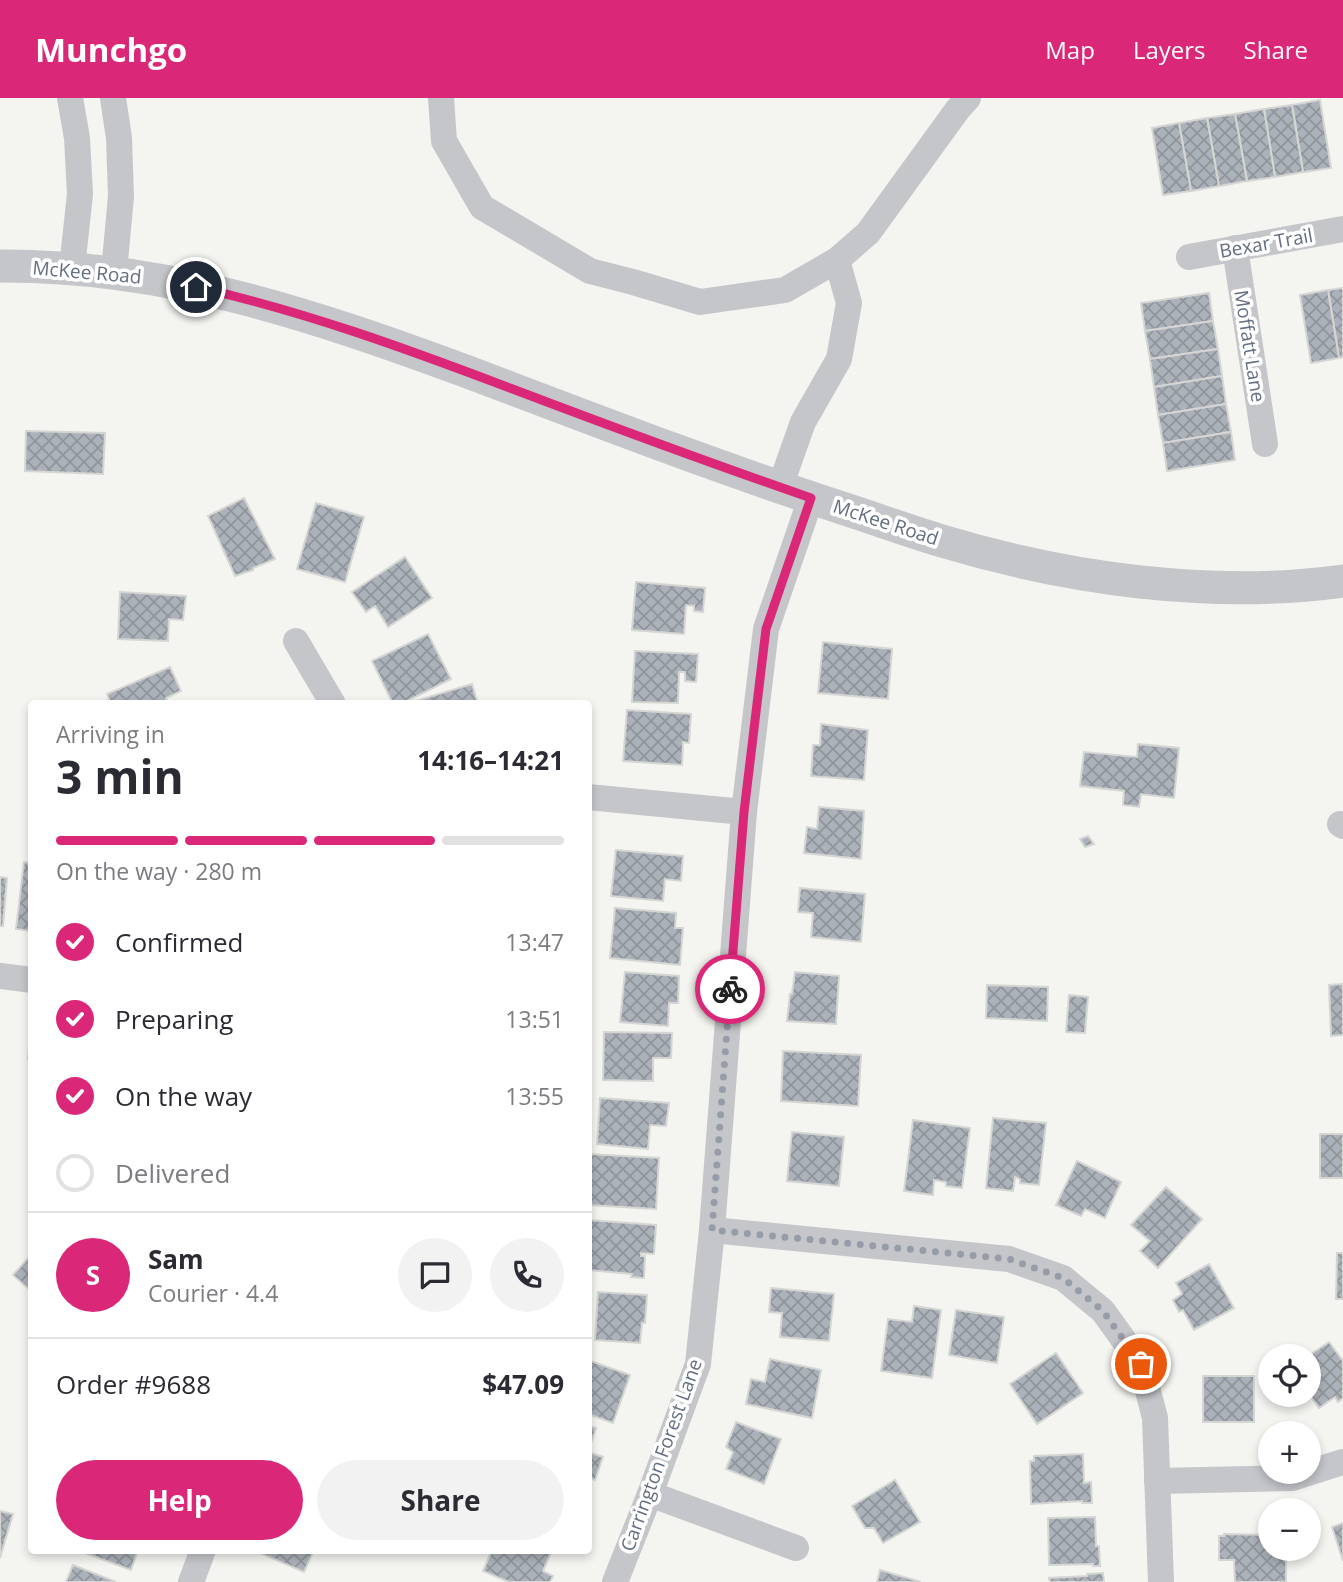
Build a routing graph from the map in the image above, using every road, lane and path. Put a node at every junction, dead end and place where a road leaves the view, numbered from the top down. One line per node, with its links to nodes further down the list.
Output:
1 (70, 98): 10 (street)
2 (113, 98): 11 (street)
3 (441, 98): 8 (street)
4 (968, 98): 8 (street)
5 (1343, 229): 6 (street, Bexar Trail)
6 (1236, 248): 7 (street, Bexar Trail); 12 (street, Moffatt Lane)
7 (1189, 257)
8 (837, 260): 13 (street, Carrington Forest Lane)
9 (0, 266): 10 (street, McKee Road)
10 (72, 268): 11 (street, McKee Road)
11 (114, 272): 13 (street, McKee Road)
12 (1265, 444)
13 (796, 493): 14 (street, McKee Road); 18 (street, Carrington Forest Lane)
14 (1343, 581)
15 (296, 641): 16 (street)
16 (331, 700)
17 (592, 797): 18 (street)
18 (744, 812): 21 (street, Carrington Forest Lane)
19 (0, 976): 20 (street)
20 (28, 980)
21 (712, 1230): 23 (street); 24 (street, Carrington Forest Lane)
22 (1343, 1462): 23 (street)
23 (1157, 1481): 29 (street)
24 (650, 1494): 25 (street); 28 (street, Carrington Forest Lane)
25 (796, 1548)
26 (202, 1554): 27 (street)
27 (191, 1582)
28 (615, 1582)
29 (1161, 1582)

